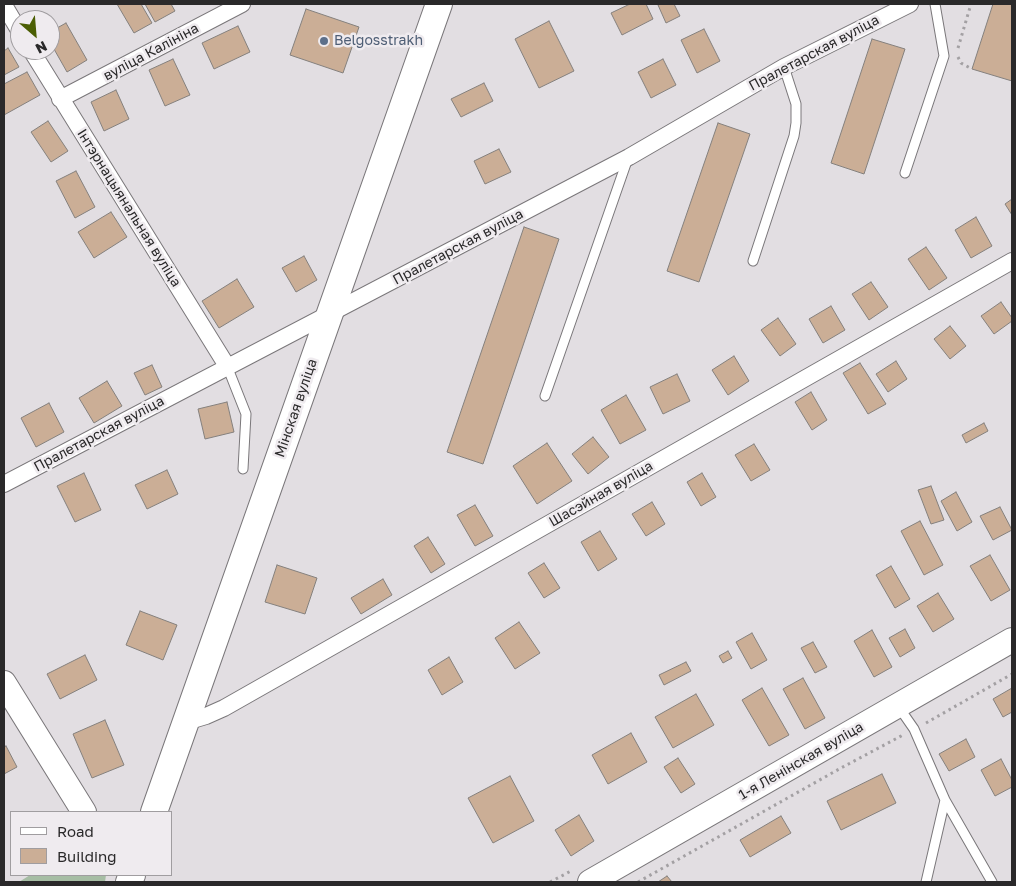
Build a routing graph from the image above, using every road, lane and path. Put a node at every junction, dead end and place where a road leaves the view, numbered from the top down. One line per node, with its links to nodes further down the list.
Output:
1 (242, 4): 9 (street, вуліца Калініна)
2 (439, 4): 14 (main road, Мінская вуліца)
3 (908, 4): 7 (street, Пралетарская вуліца)
4 (935, 4): 11 (lane)
5 (971, 4): 8 (path)
6 (37, 60): 9 (street, Інтэрнацыянальная вуліца)
7 (784, 67): 10 (street, Пралетарская вуліца); 12 (lane)
8 (972, 69)
9 (60, 99): 15 (street, Інтэрнацыянальная вуліца)
10 (628, 158): 14 (street, Пралетарская вуліца); 16 (lane)
11 (905, 173)
12 (753, 261)
13 (1012, 261): 23 (street, Шасэйная вуліца)
14 (329, 315): 15 (street, Пралетарская вуліца); 23 (main road, Мінская вуліца)
15 (227, 366): 17 (lane); 18 (street, Пралетарская вуліца)
16 (545, 396)
17 (243, 469)
18 (4, 484)
19 (1012, 640): 22 (main road, 1-я Ленінская вуліца)
20 (1012, 674): 24 (path)
21 (4, 683): 26 (main road)
22 (898, 706): 24 (lane); 28 (main road, 1-я Ленінская вуліца)
23 (186, 718): 27 (main road, Мінская вуліца)
24 (914, 729): 25 (lane); 29 (path)
25 (945, 800): 30 (lane); 31 (lane)
26 (83, 811)
27 (154, 811)
28 (590, 882)
29 (638, 882)
30 (926, 882)
31 (992, 882)

